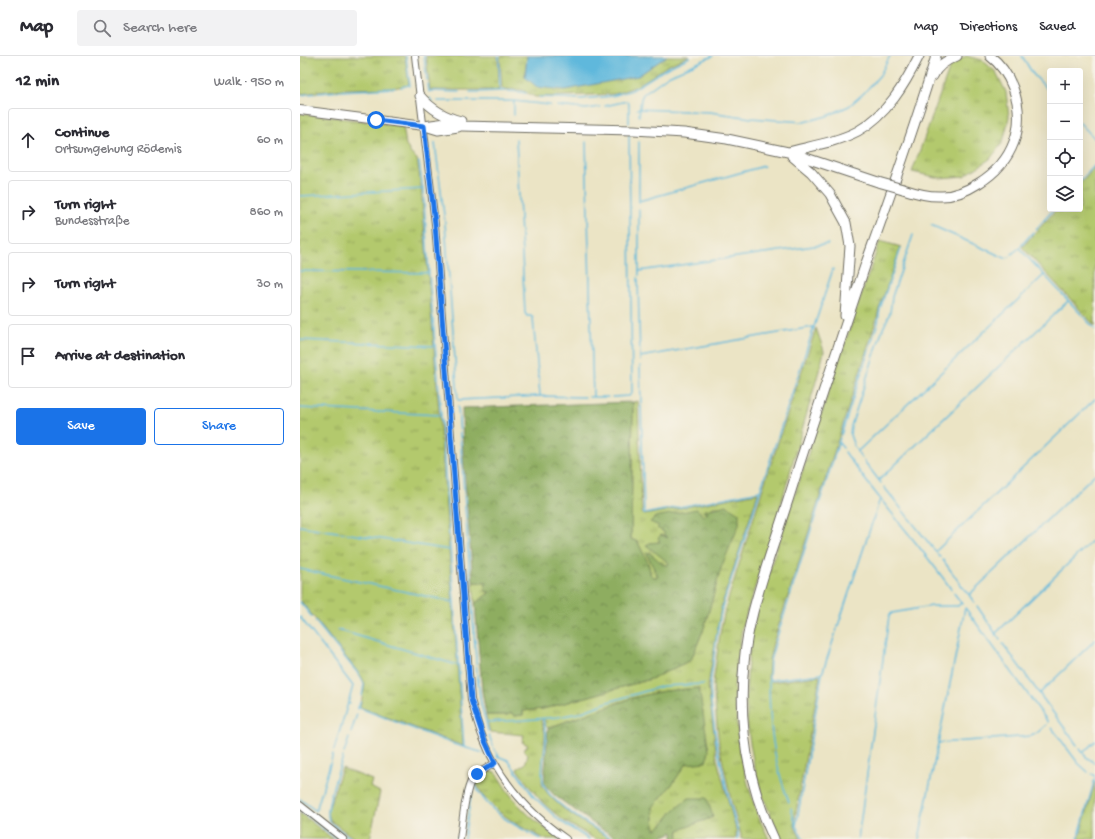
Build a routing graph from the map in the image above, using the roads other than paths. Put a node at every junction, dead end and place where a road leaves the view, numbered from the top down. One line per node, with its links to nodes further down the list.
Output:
1 (415, 56): 6 (street)
2 (919, 56): 11 (highway)
3 (936, 56): 7 (highway)
4 (957, 56): 7 (highway)
5 (990, 56): 11 (highway, bridge)
6 (420, 96): 9 (street); 10 (highway)
7 (923, 99): 12 (highway)
8 (300, 110): 9 (main road)
9 (424, 126): 10 (highway); 13 (street)
10 (486, 126): 11 (highway)
11 (788, 152): 12 (highway)
12 (844, 328): 18 (highway)
13 (495, 763): 16 (street); 17 (street)
14 (300, 805): 15 (street)
15 (343, 839)
16 (460, 839)
17 (566, 839)
18 (774, 839)

